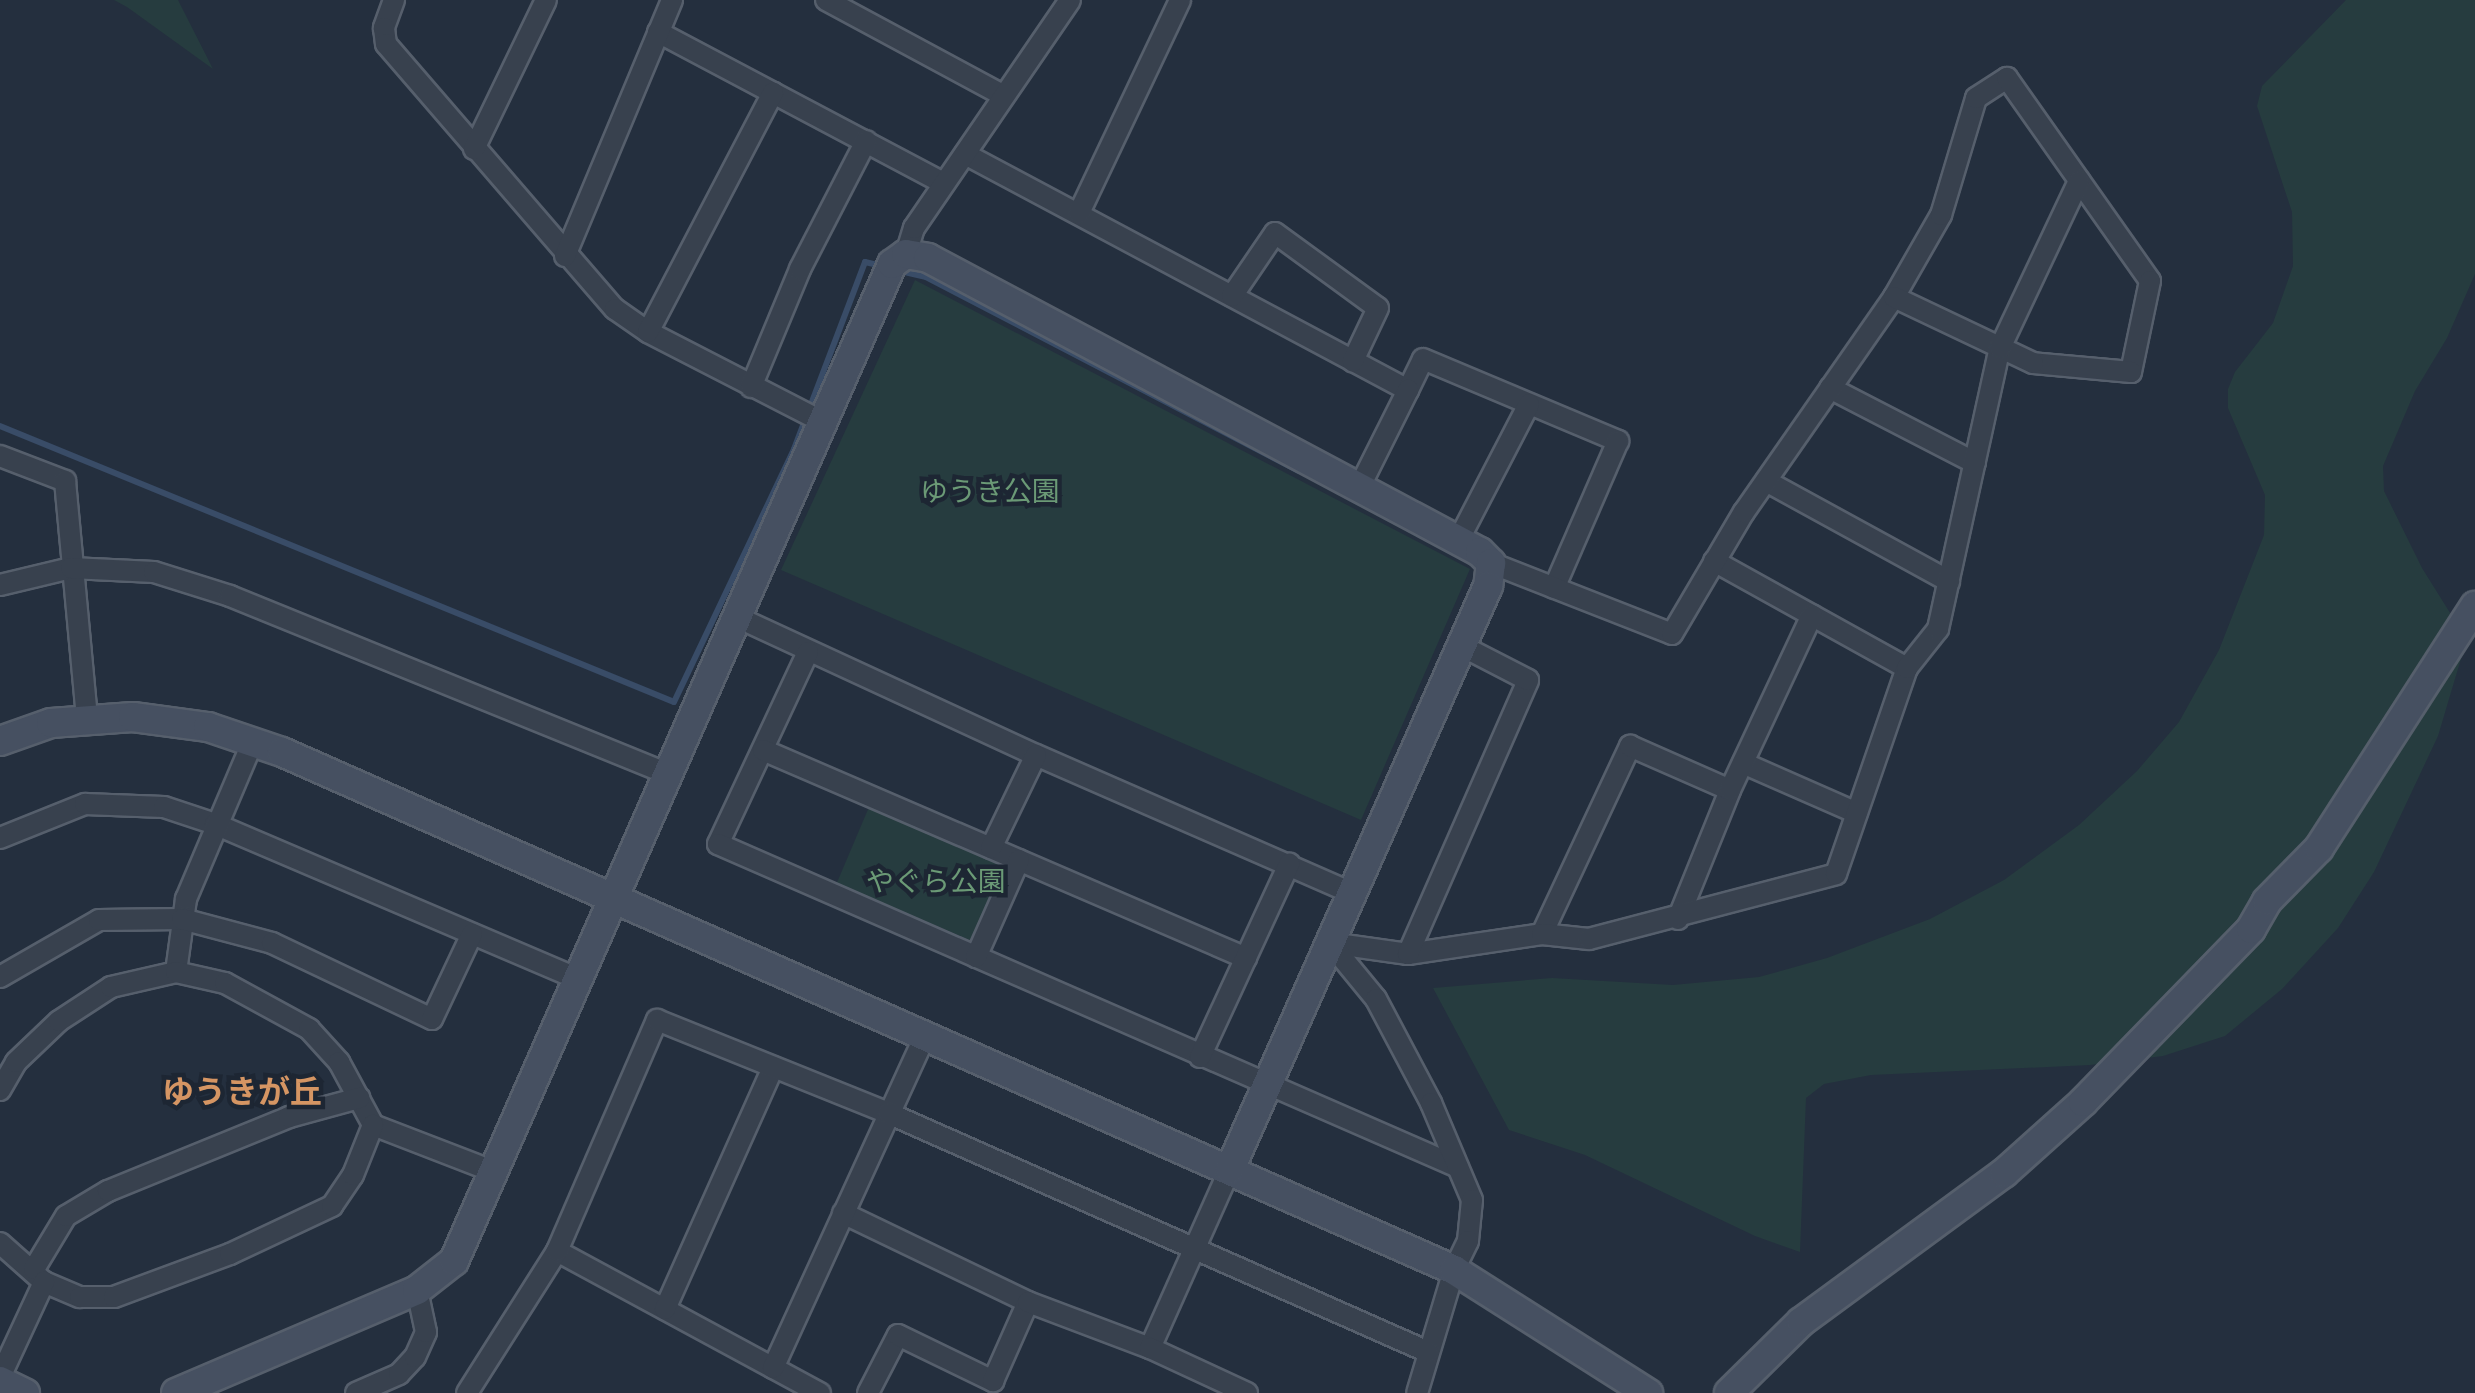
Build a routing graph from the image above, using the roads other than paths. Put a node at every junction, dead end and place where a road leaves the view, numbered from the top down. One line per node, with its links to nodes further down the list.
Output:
1 (394, 0): 11 (street)
2 (546, 0): 11 (street)
3 (671, 0): 7 (street)
4 (826, 0): 9 (street)
5 (1180, 0): 15 (street)
6 (1063, 2): 9 (street)
7 (658, 32): 8 (street); 17 (street)
8 (773, 93): 10 (street); 20 (street)
9 (1004, 96): 12 (street)
10 (866, 141): 14 (street); 23 (street)
11 (474, 148): 17 (street)
12 (965, 154): 14 (street); 15 (street)
13 (2079, 181): 19 (street); 21 (street); 21 (street)
14 (944, 183): 16 (street)
15 (1079, 213): 18 (street)
16 (906, 254): 27 (street); 31 (street)
17 (566, 256): 20 (street)
18 (1232, 296): 22 (street); 22 (street)
19 (1894, 297): 21 (street); 24 (street)
20 (648, 332): 23 (street)
21 (2000, 348): 29 (street)
22 (1353, 361): 25 (street)
23 (751, 387): 27 (street)
24 (1830, 388): 29 (street); 30 (street)
25 (1408, 390): 26 (street); 31 (street)
26 (1529, 404): 32 (street); 38 (street)
27 (823, 422): 41 (street)
28 (0, 456): 35 (street)
29 (1975, 463): 36 (street)
30 (1766, 481): 33 (street); 36 (street)
31 (1359, 488): 32 (street)
32 (1458, 541): 34 (street)
33 (1714, 561): 38 (street); 40 (street)
34 (1491, 564): 38 (street); 42 (street)
35 (71, 568): 37 (street); 45 (street); 51 (street)
36 (1949, 581): 44 (street)
37 (0, 584)
38 (1554, 588)
39 (2475, 606): 105 (street)
40 (1812, 615): 44 (street); 50 (street)
41 (739, 618): 43 (street); 51 (street)
42 (1462, 646): 59 (street); 66 (street)
43 (808, 652): 48 (street); 49 (street)
44 (1907, 668): 53 (street)
45 (87, 718): 46 (street); 47 (street)
46 (0, 740)
47 (253, 741): 54 (street); 60 (street)
48 (763, 750): 56 (street); 67 (street)
49 (1036, 755): 56 (street); 58 (street)
50 (1743, 763): 52 (street); 53 (street)
51 (670, 775): 60 (street)
52 (1730, 790): 62 (street); 64 (street)
53 (1857, 813): 62 (street)
54 (215, 824): 55 (street); 61 (street); 63 (street)
55 (0, 838)
56 (991, 848): 57 (street)
57 (1019, 860): 67 (street); 68 (street)
58 (1289, 864): 59 (street); 68 (street)
59 (1352, 893): 65 (street)
60 (615, 898): 71 (street); 72 (street)
61 (182, 919): 63 (street); 69 (street); 70 (street)
62 (1678, 919): 64 (street)
63 (472, 934): 71 (street)
64 (1542, 934): 66 (street)
65 (1330, 943): 66 (street); 75 (street); 80 (street)
66 (1408, 954)
67 (976, 957): 73 (street)
68 (1246, 958): 73 (street)
69 (176, 972): 76 (street); 77 (street)
70 (0, 978)
71 (578, 979): 82 (street)
72 (925, 1036): 78 (street); 81 (street)
73 (1200, 1057): 75 (street)
74 (773, 1067): 78 (street); 86 (street); 91 (street)
75 (1266, 1085): 80 (street); 81 (street)
76 (0, 1090)
77 (360, 1098): 79 (street); 88 (street)
78 (888, 1113): 83 (street); 85 (street)
79 (373, 1125): 82 (street); 88 (street)
80 (1458, 1167): 87 (street)
81 (1230, 1169): 85 (street); 87 (street)
82 (495, 1172): 89 (street)
83 (843, 1212): 90 (street); 94 (street)
84 (0, 1243): 88 (street)
85 (1194, 1250): 92 (street); 93 (street)
86 (557, 1251): 91 (street); 99 (street)
87 (1454, 1270): 93 (street); 104 (street)
88 (39, 1276): 95 (street)
89 (417, 1290): 97 (street); 98 (street)
90 (1028, 1302): 92 (street); 101 (street)
91 (664, 1309): 94 (street)
92 (1150, 1348): 102 (street)
93 (1428, 1352): 103 (street)
94 (773, 1368): 100 (street)
95 (0, 1379): 96 (street)
96 (26, 1393)
97 (176, 1393)
98 (356, 1393)
99 (467, 1393)
100 (820, 1393)
101 (868, 1393)
102 (1246, 1393)
103 (1417, 1393)
104 (1648, 1393)
105 (1729, 1393)

